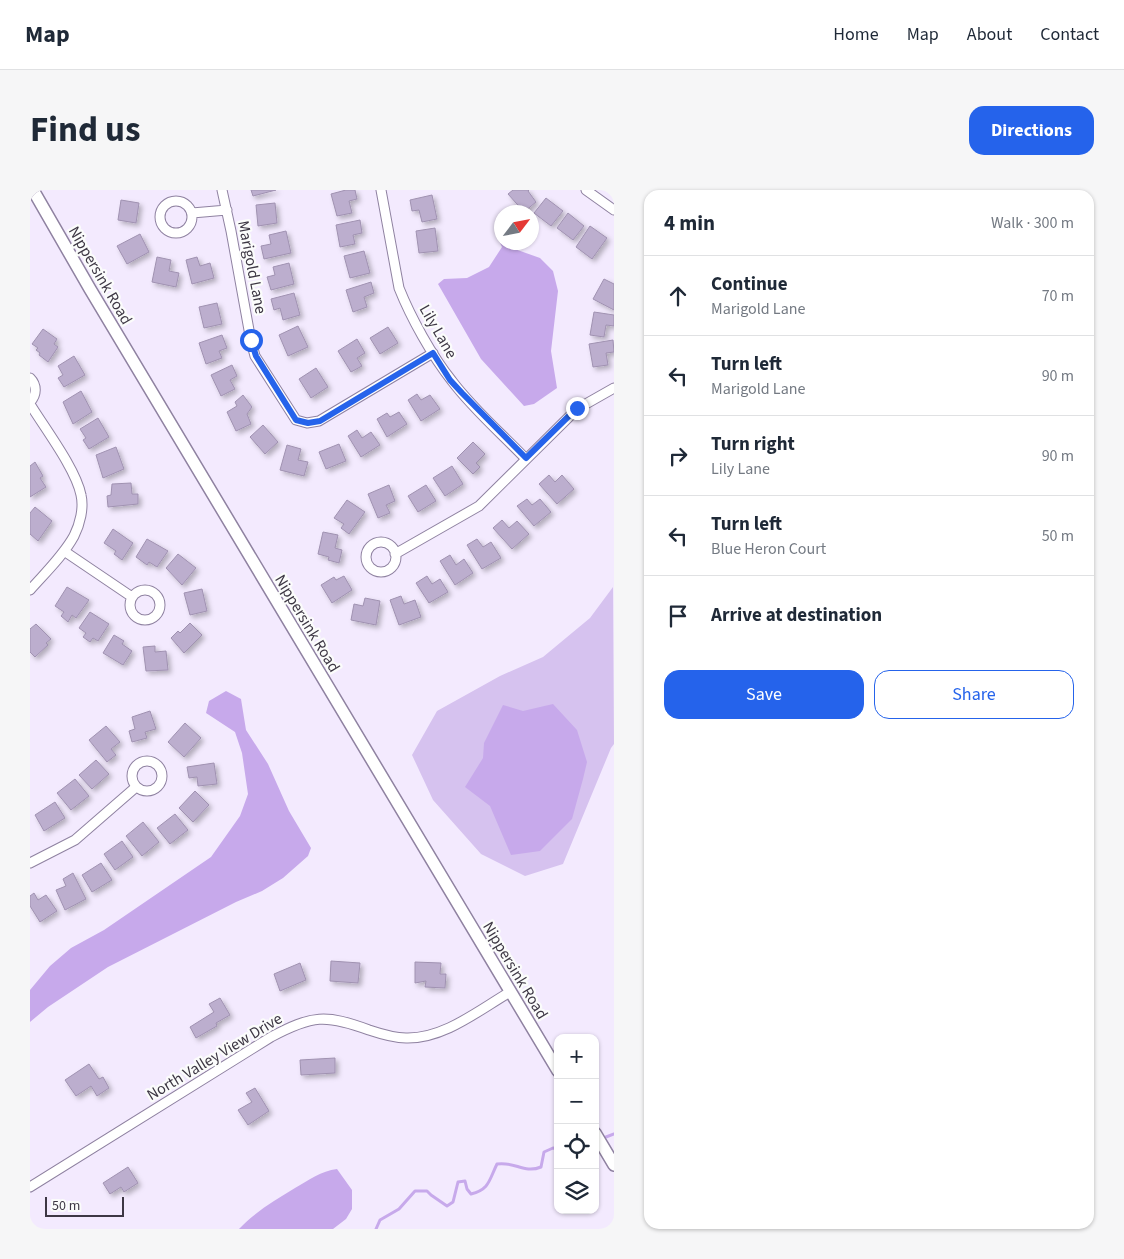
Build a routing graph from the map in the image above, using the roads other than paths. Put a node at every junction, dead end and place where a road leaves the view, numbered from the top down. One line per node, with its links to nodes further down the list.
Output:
1 (33, 190): 19 (street, Nippersink Road)
2 (222, 190): 5 (street, Marigold Lane)
3 (381, 190): 8 (street, Lily Lane)
4 (586, 190): 6 (street)
5 (226, 210): 7 (street); 8 (street, Marigold Lane)
6 (614, 210)
7 (192, 213)
8 (433, 353): 12 (street, Lily Lane)
9 (30, 378): 11 (street)
10 (614, 388): 12 (street)
11 (30, 403): 13 (street)
12 (526, 458): 14 (street)
13 (64, 551): 15 (street); 16 (street)
14 (396, 554)
15 (30, 590)
16 (132, 597)
17 (136, 787): 18 (street)
18 (30, 863)
19 (510, 992): 20 (street, Nippersink Road); 23 (street, North Valley View Drive)
20 (554, 1064)
21 (599, 1140): 22 (street)
22 (614, 1164)
23 (30, 1187)

